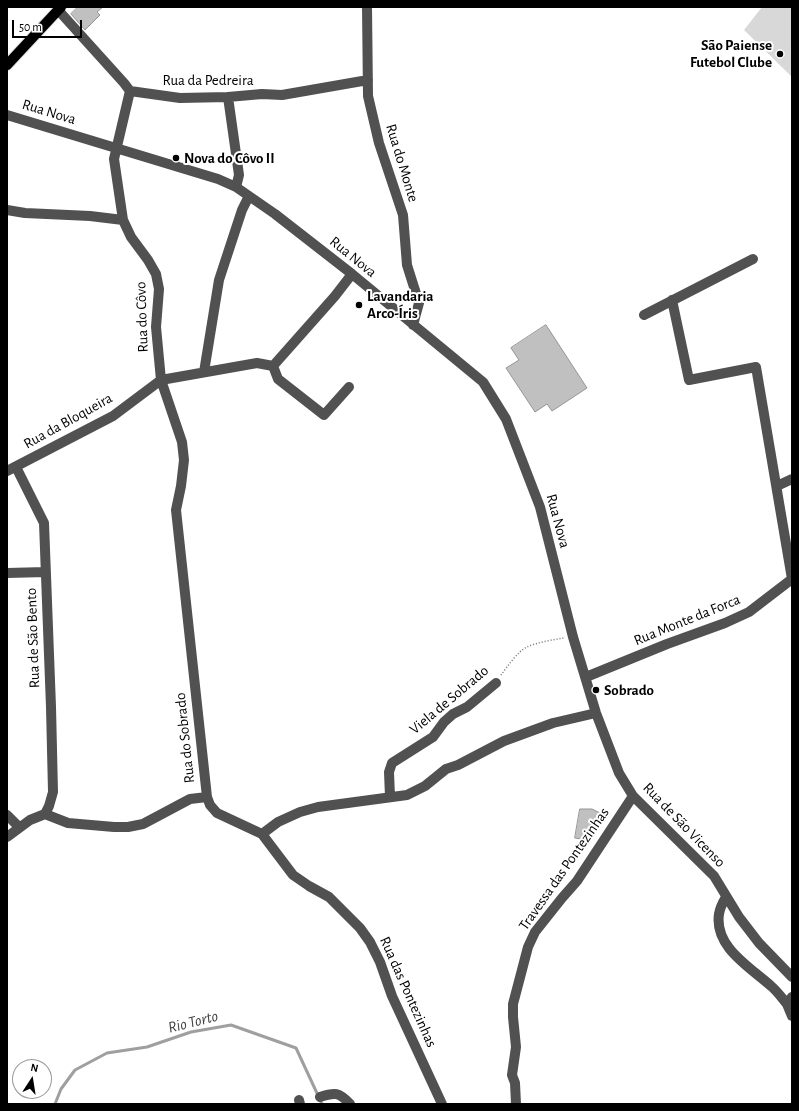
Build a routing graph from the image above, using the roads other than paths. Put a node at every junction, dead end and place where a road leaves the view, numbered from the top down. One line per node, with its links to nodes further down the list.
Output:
1 (367, 7): 4 (street, Rua do Monte)
2 (60, 9): 3 (main road); 5 (street)
3 (7, 65)
4 (368, 80): 6 (street, Rua da Pedreira); 17 (street, Rua do Monte)
5 (130, 91): 6 (street, Rua da Pedreira); 8 (street, Rua do Côvo)
6 (228, 97): 9 (street)
7 (8, 115): 8 (street, Rua Nova)
8 (116, 148): 9 (street, Rua Nova); 12 (street, Rua do Côvo)
9 (236, 187): 10 (street, Rua Nova)
10 (249, 196): 14 (street, Rua Nova); 19 (street)
11 (7, 210): 12 (street)
12 (123, 220): 20 (street, Rua do Côvo)
13 (753, 259): 15 (street)
14 (352, 274): 17 (street, Rua Nova); 18 (street)
15 (672, 300): 16 (street); 24 (street)
16 (644, 315)
17 (413, 325): 29 (street, Rua Nova)
18 (273, 366): 19 (street); 21 (street)
19 (204, 372): 20 (street)
20 (161, 380): 22 (street, Rua da Bloqueira); 25 (street, Rua do Côvo)
21 (349, 387)
22 (11, 469): 26 (street, Rua de São Bento)
23 (792, 479): 24 (street)
24 (777, 486): 28 (street)
25 (176, 510): 33 (street, Rua do Sobrado)
26 (46, 572): 27 (street); 35 (street, Rua de São Bento)
27 (7, 573)
28 (792, 579): 29 (street, Rua Monte da Forca)
29 (586, 677): 31 (street, Rua de São Vicenso)
30 (496, 682): 34 (street, Viela de Sobrado)
31 (596, 713): 32 (street, Rua de São Vicenso); 34 (street)
32 (633, 796): 40 (street, Rua de São Vicenso); 47 (street, Travessa das Pontezinhas)
33 (207, 797): 35 (street, Rua do Sobrado); 38 (street, Rua das Pontezinhas)
34 (390, 797): 38 (street)
35 (44, 814): 37 (street)
36 (7, 815): 37 (street)
37 (19, 827): 39 (street)
38 (262, 834): 46 (street, Rua das Pontezinhas)
39 (7, 837)
40 (726, 897): 41 (street, Rua de São Vicenso); 42 (street)
41 (792, 977)
42 (789, 1001): 43 (street)
43 (792, 1016)
44 (320, 1097): 45 (street)
45 (350, 1104)
46 (442, 1104)
47 (516, 1104)

